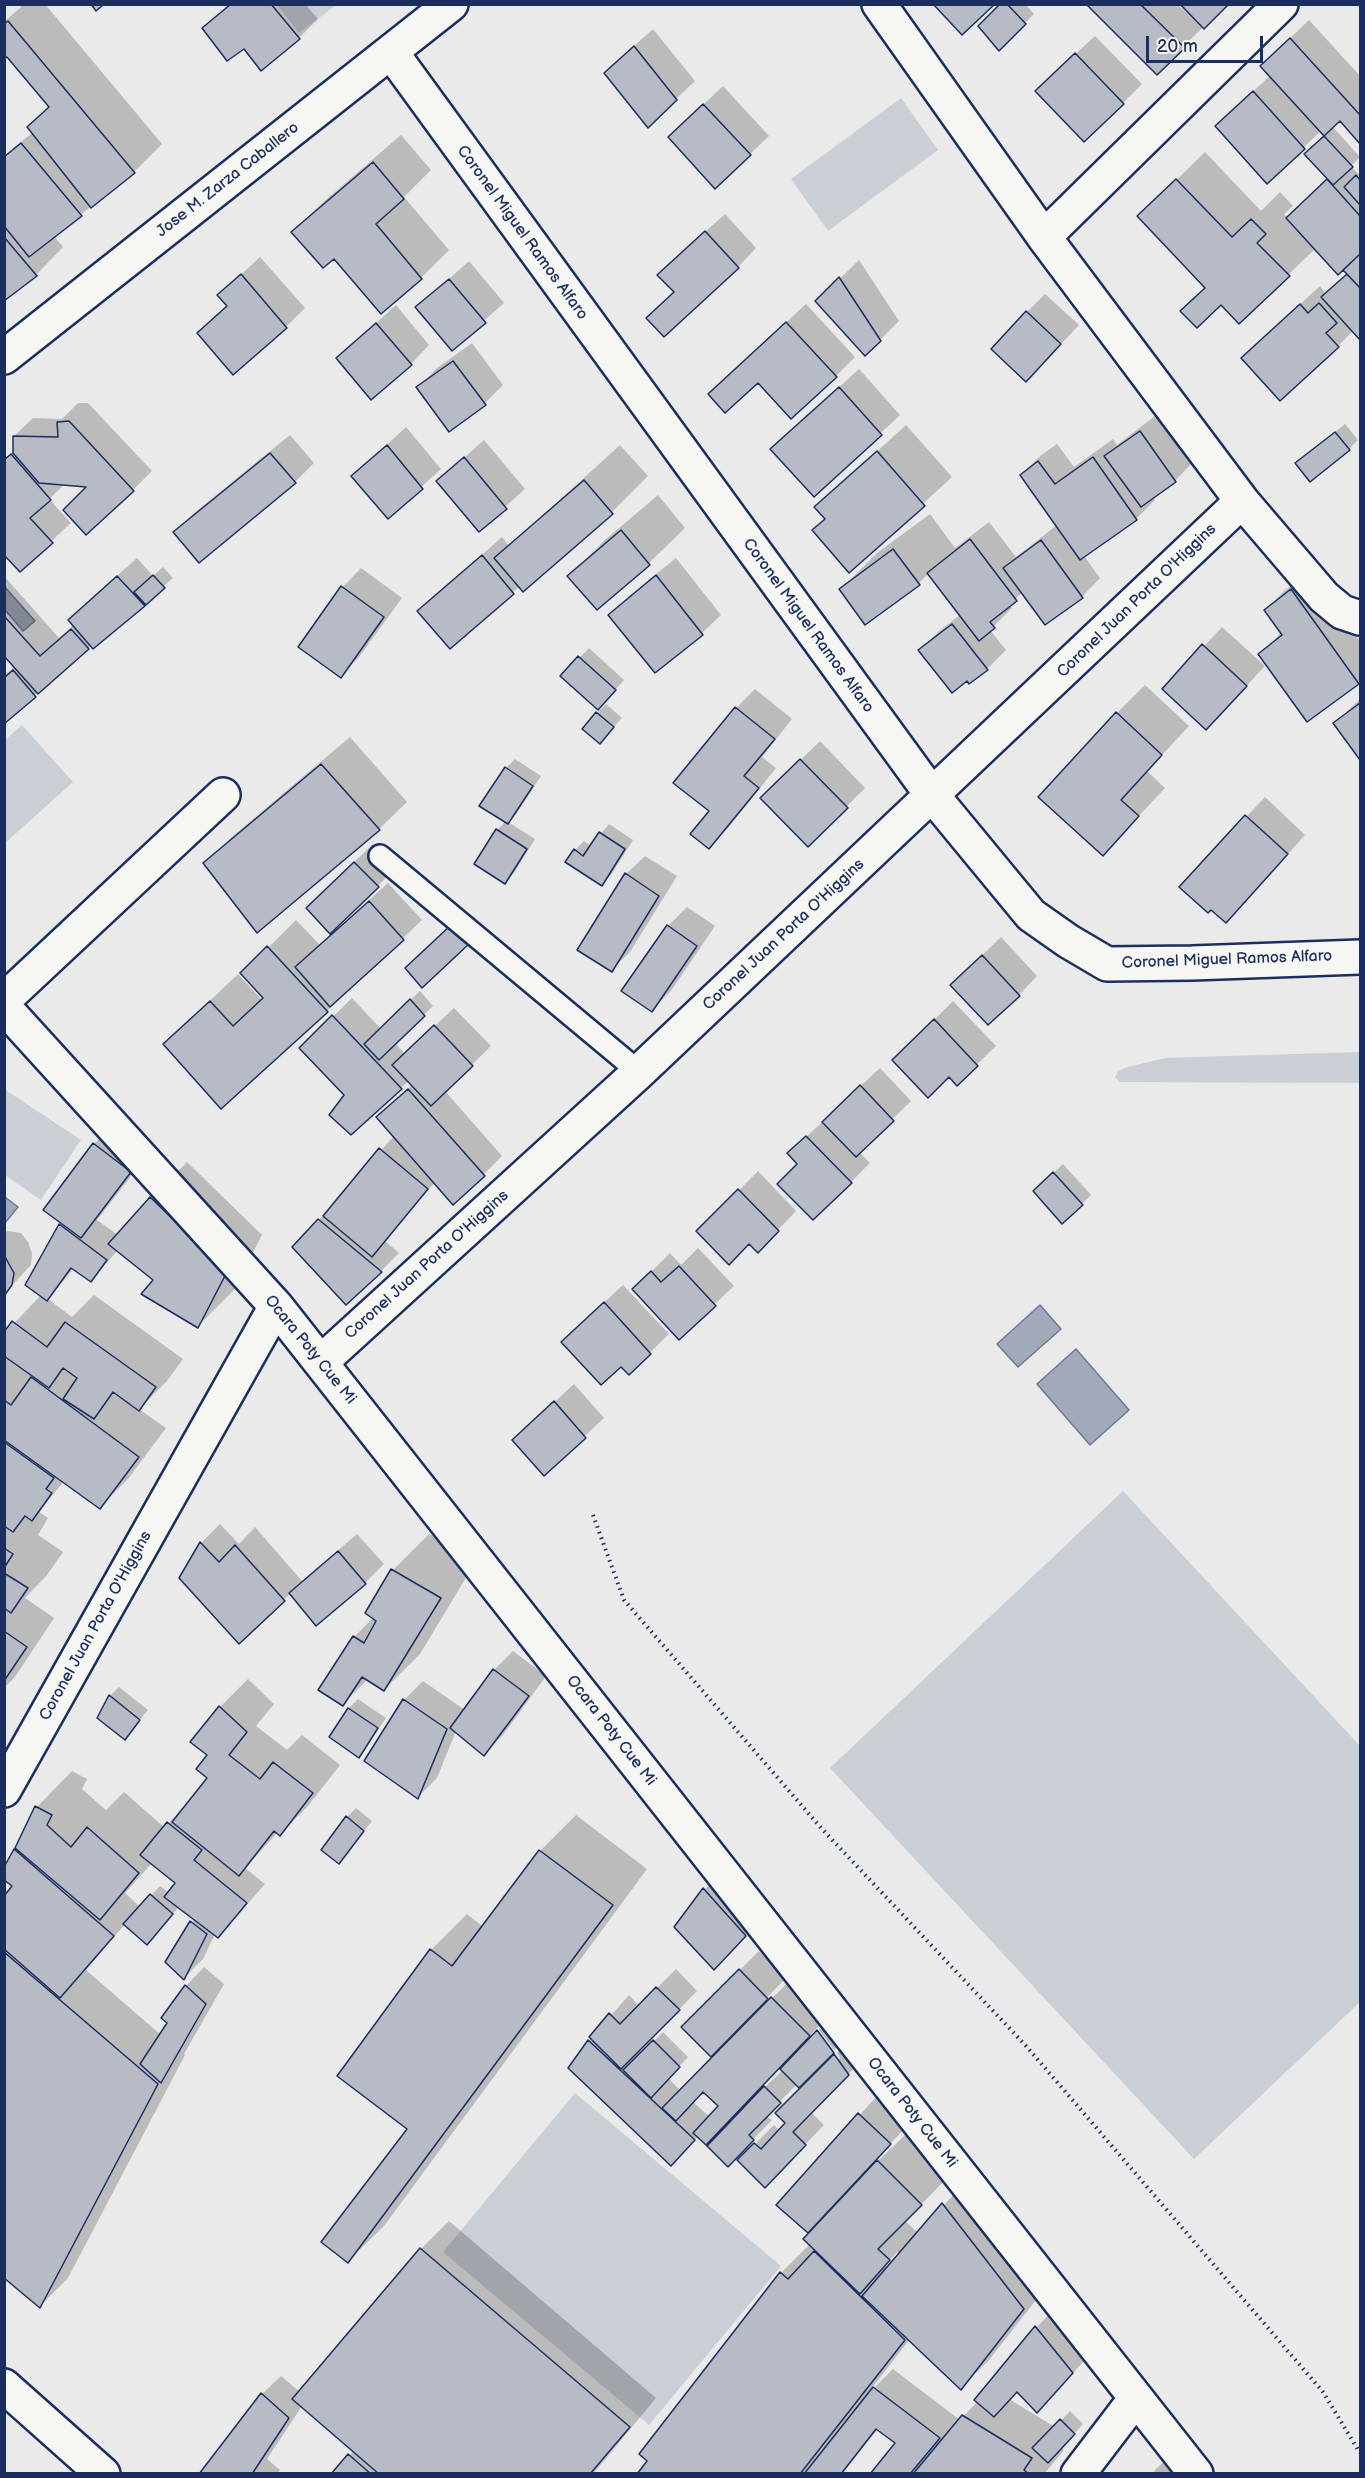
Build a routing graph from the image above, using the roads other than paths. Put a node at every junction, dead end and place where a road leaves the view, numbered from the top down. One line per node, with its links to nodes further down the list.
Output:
1 (451, 4): 4 (street, Jose M. Zarza Caballero)
2 (879, 4): 5 (street)
3 (1281, 4): 5 (street)
4 (391, 52): 6 (street, Jose M. Zarza Caballero); 10 (street, Coronel Miguel Ramos Alfaro)
5 (1044, 237): 7 (street)
6 (4, 357)
7 (1242, 501): 8 (street); 10 (street, Coronel Juan Porta O'Higgins)
8 (1360, 618)
9 (223, 795): 13 (street)
10 (932, 795): 12 (street, Coronel Miguel Ramos Alfaro); 15 (street, Coronel Juan Porta O'Higgins)
11 (380, 856): 15 (lane)
12 (1360, 957)
13 (4, 1000)
14 (4, 1007): 16 (street, Ocara Poty Cue Mi)
15 (639, 1072): 17 (street, Coronel Juan Porta O'Higgins)
16 (276, 1306): 17 (street, Ocara Poty Cue Mi); 18 (street, Coronel Juan Porta O'Higgins)
17 (321, 1362): 20 (street, Ocara Poty Cue Mi)
18 (4, 1790)
19 (4, 2386): 21 (street)
20 (1136, 2398): 22 (street); 23 (street, Ocara Poty Cue Mi)
21 (103, 2474)
22 (1078, 2474)
23 (1196, 2474)

